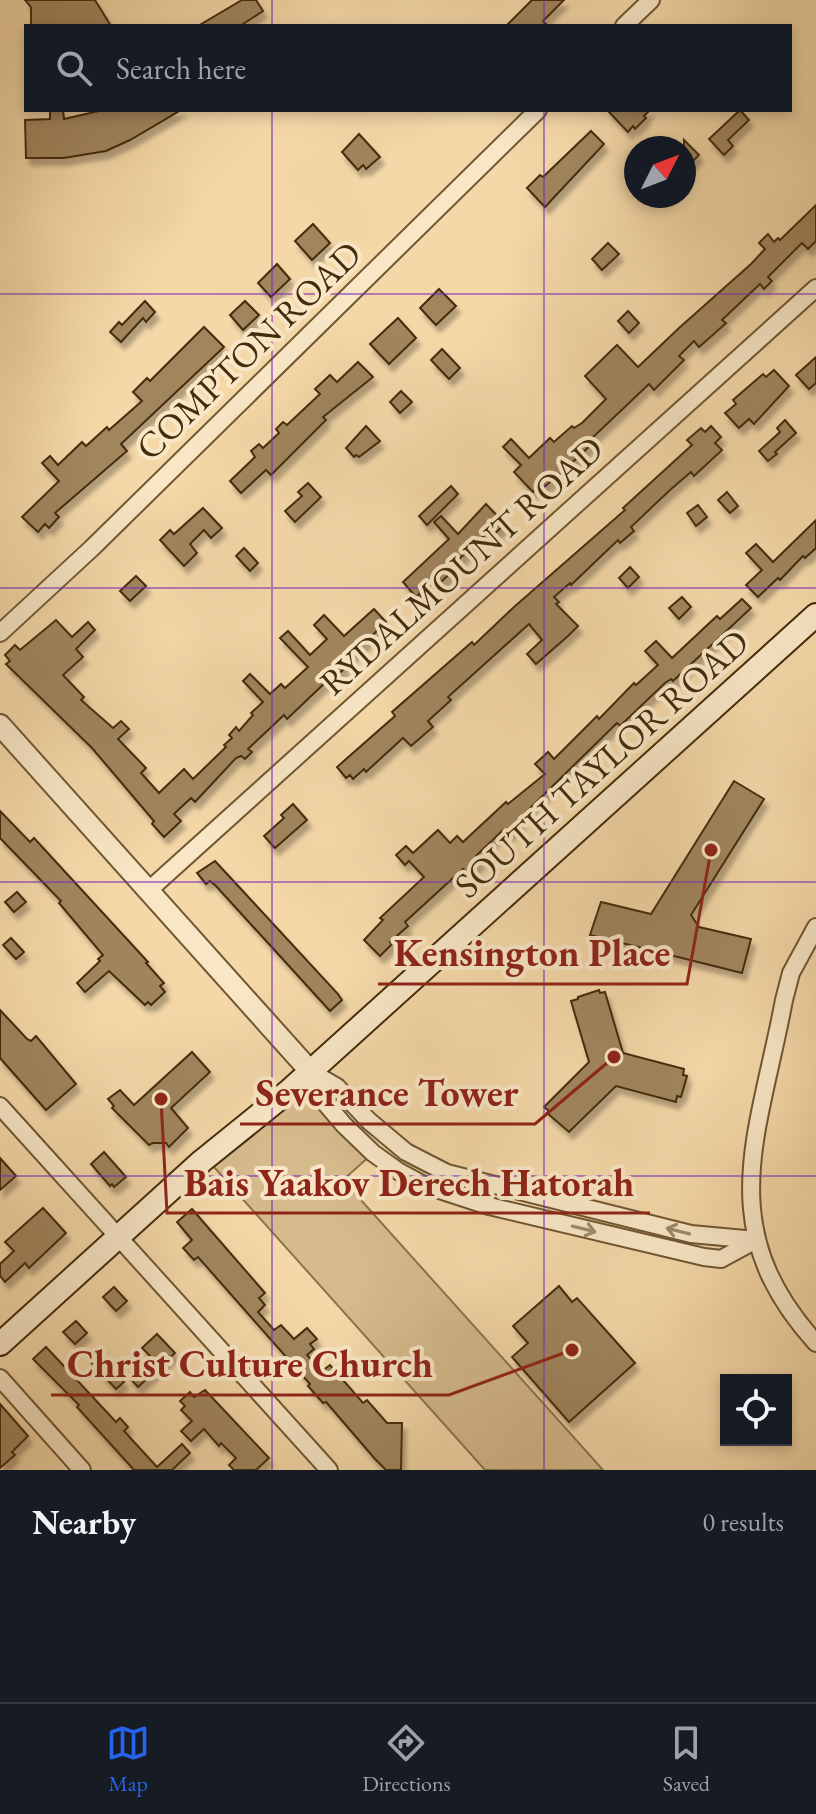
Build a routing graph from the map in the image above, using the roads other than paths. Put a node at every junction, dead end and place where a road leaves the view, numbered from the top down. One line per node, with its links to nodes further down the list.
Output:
1 (651, 0): 2 (street)
2 (626, 24)
3 (536, 112): 6 (street, COMPTON ROAD)
4 (816, 288): 8 (street, RYDALMOUNT ROAD)
5 (816, 615): 10 (main road, SOUTH TAYLOR ROAD)
6 (0, 633)
7 (0, 725): 8 (street)
8 (149, 890): 10 (street)
9 (816, 927): 13 (street)
10 (311, 1072): 12 (main road, SOUTH TAYLOR ROAD); 13 (street)
11 (0, 1106): 12 (street)
12 (119, 1237): 15 (main road, SOUTH TAYLOR ROAD); 18 (street)
13 (756, 1240): 14 (street)
14 (816, 1343)
15 (0, 1344)
16 (0, 1378): 17 (street)
17 (82, 1470)
18 (329, 1470)

